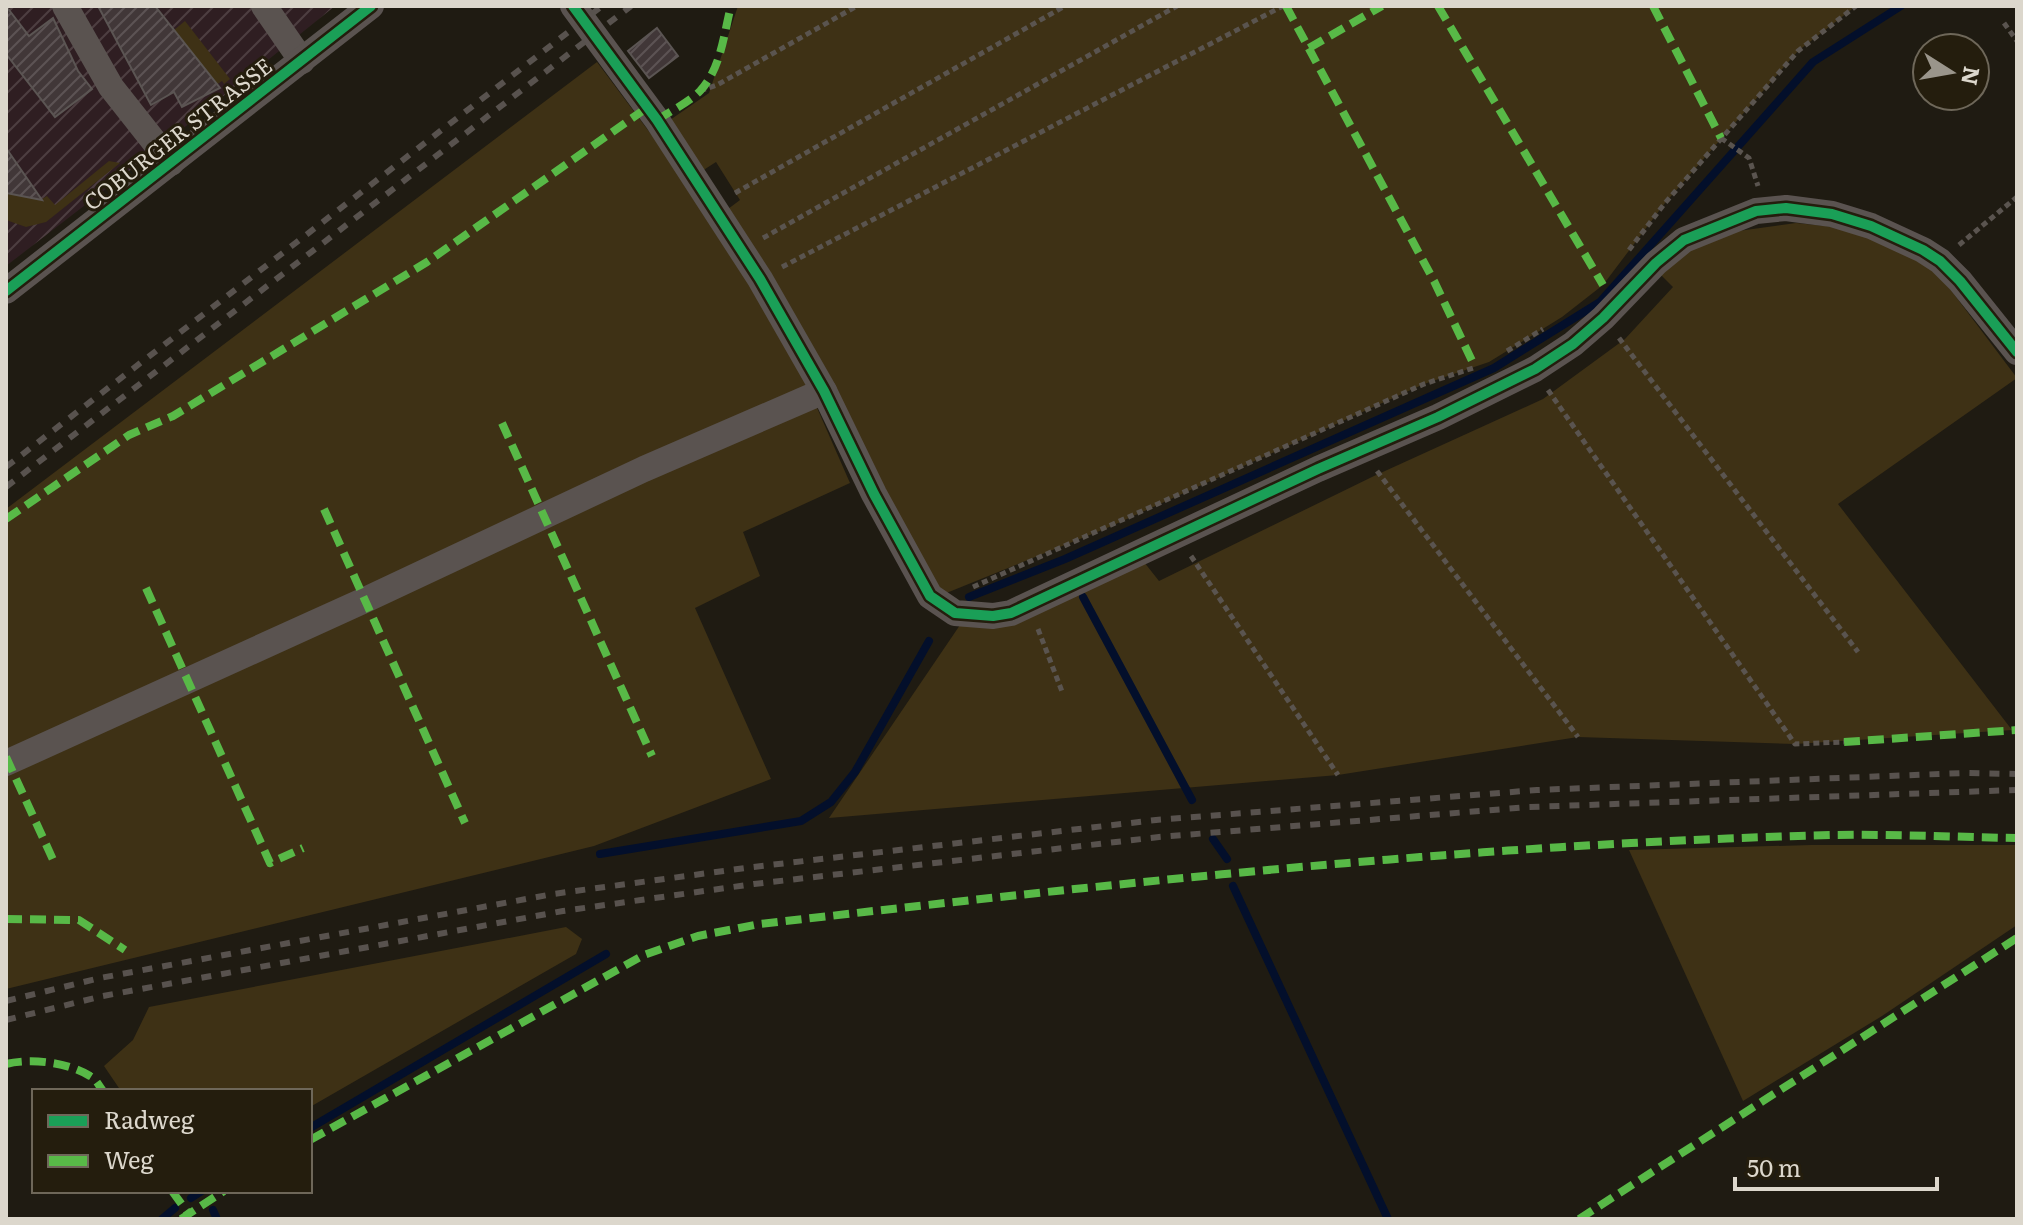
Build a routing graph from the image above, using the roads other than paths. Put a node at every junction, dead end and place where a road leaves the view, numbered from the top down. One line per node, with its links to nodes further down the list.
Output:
1 (65, 6): 6 (street)
2 (264, 6): 5 (street)
3 (371, 6): 5 (street, COBURGER STRASSE)
4 (573, 6): 9 (street)
5 (302, 61): 6 (street, COBURGER STRASSE)
6 (171, 163): 7 (street, COBURGER STRASSE)
7 (8, 283)
8 (2017, 352): 9 (street)
9 (824, 391): 10 (street)
10 (6, 763)

